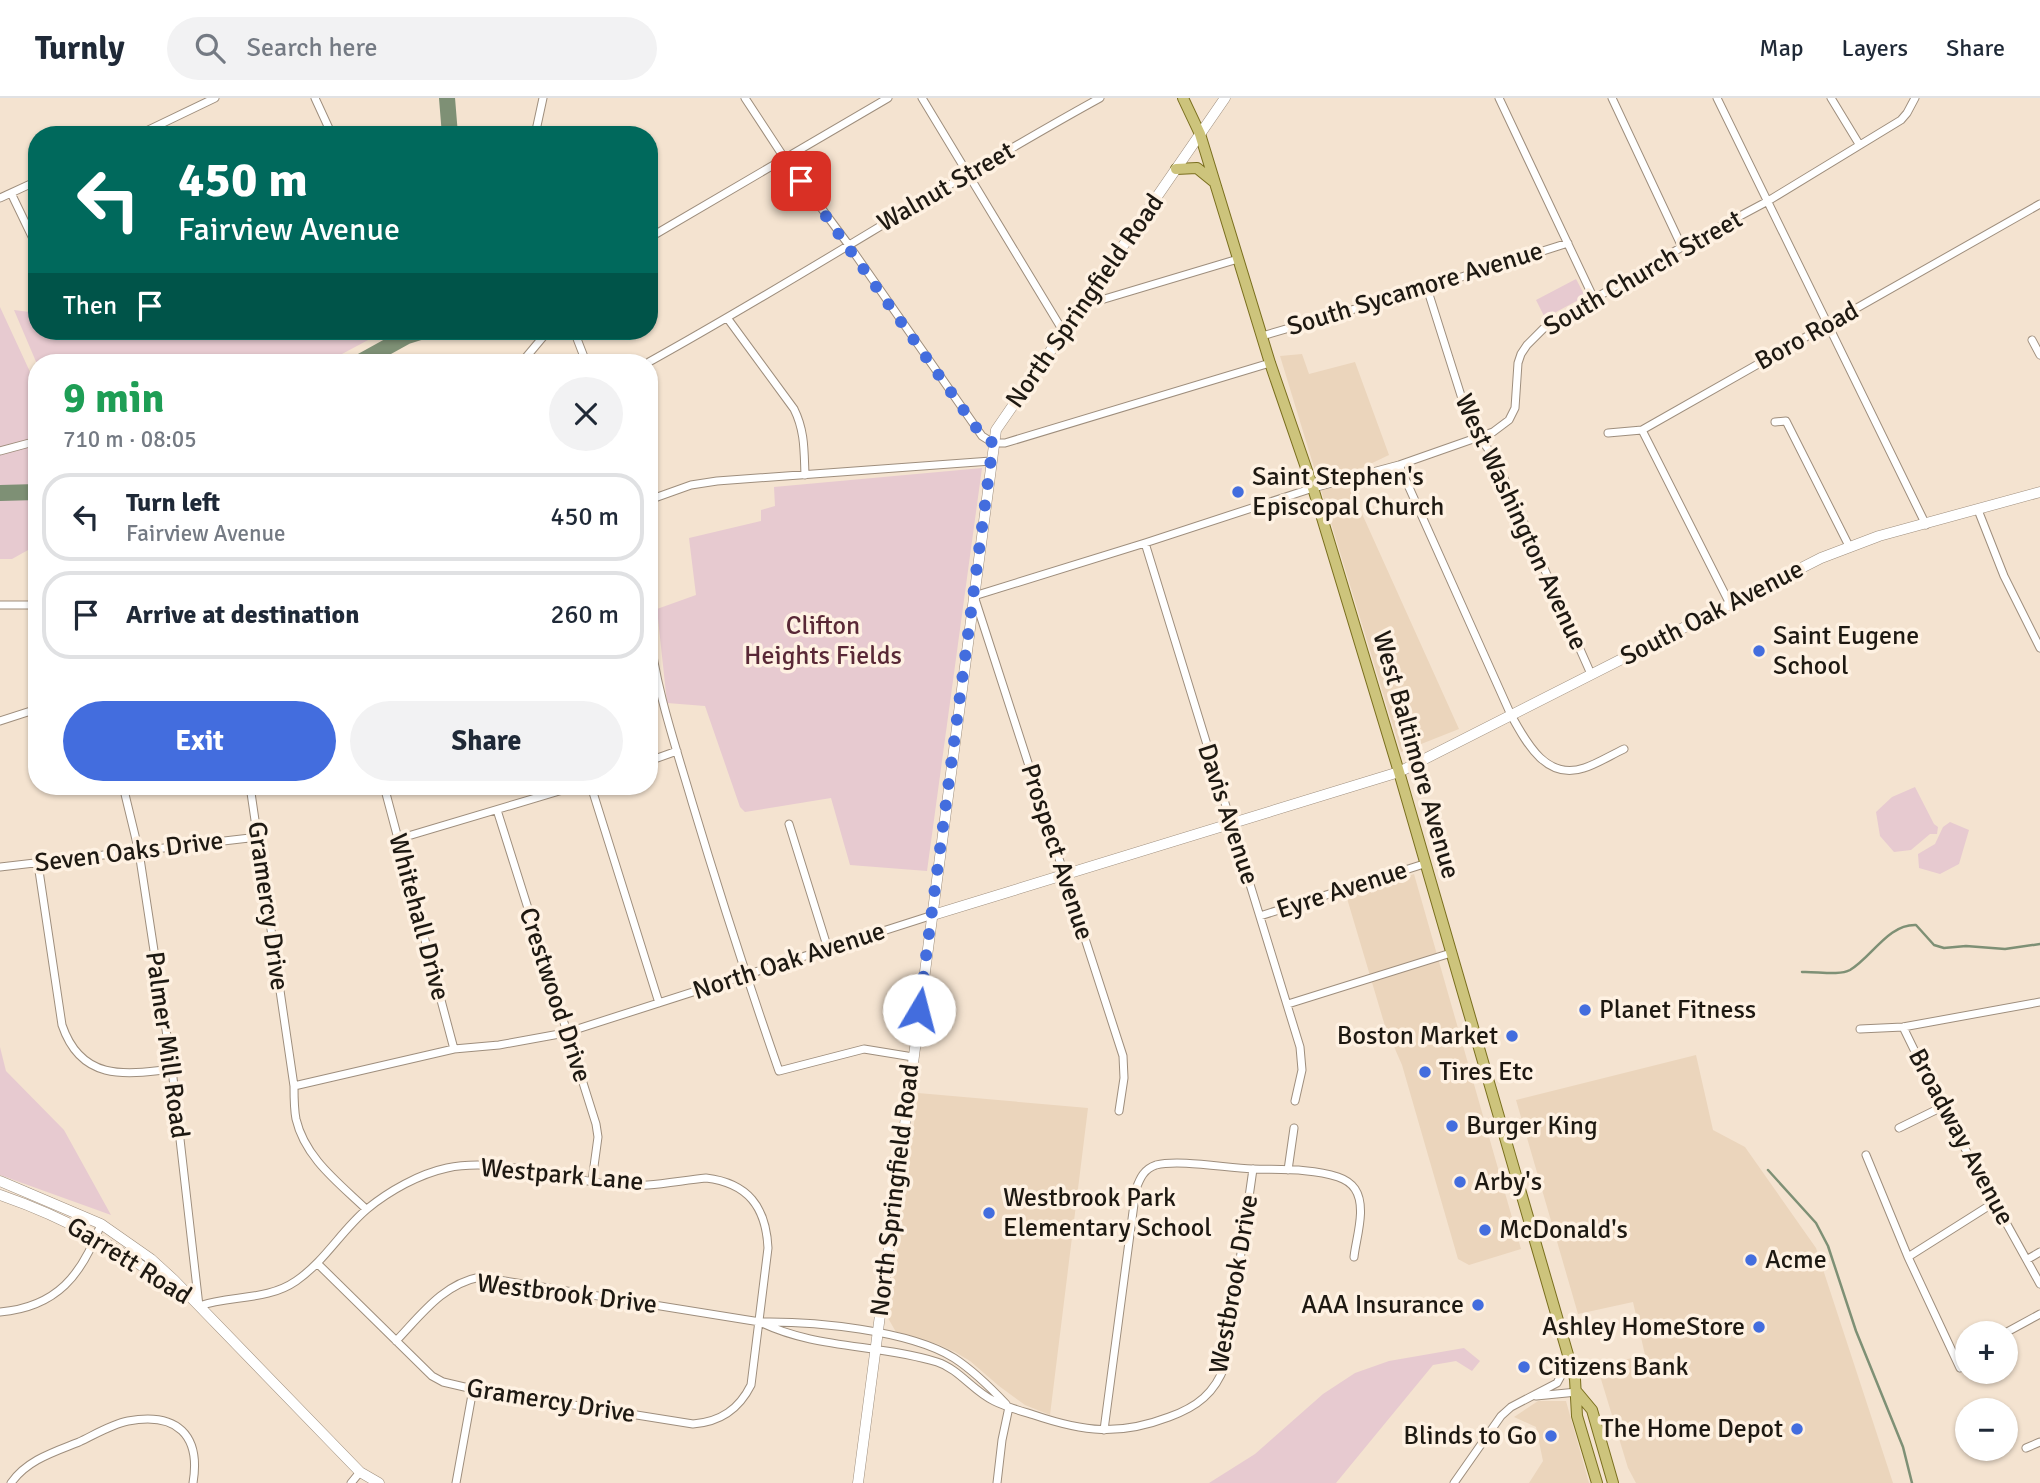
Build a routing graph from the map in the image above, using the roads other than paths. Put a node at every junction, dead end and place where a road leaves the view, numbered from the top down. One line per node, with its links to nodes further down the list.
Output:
1 (215, 98): 15 (street)
2 (315, 98): 16 (street)
3 (543, 98): 17 (street)
4 (745, 98): 20 (street)
5 (888, 98): 20 (street)
6 (922, 98): 22 (street)
7 (1100, 98): 22 (street, Walnut Street)
8 (1183, 98): 18 (main road, West Baltimore Avenue)
9 (1225, 98): 18 (main road, North Springfield Road)
10 (1499, 98): 31 (street)
11 (1612, 98): 33 (street)
12 (1717, 98): 27 (street)
13 (1831, 98): 19 (street)
14 (1916, 98): 19 (street, South Church Street)
15 (161, 126)
16 (328, 126)
17 (537, 126)
18 (1200, 134): 21 (main road, North Springfield Road); 23 (main road, West Baltimore Avenue)
19 (1859, 144): 27 (street, South Church Street)
20 (785, 159): 30 (street); 32 (street)
21 (1176, 169): 23 (main road); 36 (main road, North Springfield Road)
22 (968, 175): 32 (street, Walnut Street); 40 (street)
23 (1216, 184): 34 (main road, West Baltimore Avenue)
24 (28, 185): 25 (street)
25 (11, 193): 26 (street); 29 (street)
26 (0, 198)
27 (1768, 201): 33 (street, South Church Street); 39 (street)
28 (2040, 204): 39 (street, Boro Road)
29 (28, 228)
30 (658, 233)
31 (1568, 243): 35 (street, South Sycamore Avenue); 37 (street)
32 (848, 244): 38 (street, Walnut Street); 52 (street)
33 (1682, 247): 37 (street, South Church Street)
34 (1238, 260): 36 (street); 41 (main road, West Baltimore Avenue)
35 (1427, 288): 41 (street, South Sycamore Avenue); 51 (street, West Washington Avenue)
36 (1088, 298): 40 (main road, North Springfield Road)
37 (1594, 299): 51 (street, South Church Street)
38 (728, 318): 46 (street, Walnut Street); 57 (street)
39 (1829, 323): 49 (street, Boro Road); 62 (street)
40 (1063, 331): 52 (main road, North Springfield Road)
41 (1262, 336): 47 (main road, West Baltimore Avenue)
42 (540, 340): 44 (street)
43 (2032, 340): 45 (street)
44 (529, 354)
45 (2040, 355)
46 (658, 357)
47 (1270, 363): 52 (street); 58 (main road, West Baltimore Avenue)
48 (1775, 422): 64 (street)
49 (1642, 430): 50 (street, Boro Road); 66 (street)
50 (1608, 433)
51 (1480, 437): 56 (street, South Church Street); 70 (street, West Washington Avenue)
52 (993, 443): 55 (main road, North Springfield Road)
53 (28, 444): 54 (street)
54 (0, 452)
55 (991, 461): 57 (street); 65 (main road, North Springfield Road)
56 (1399, 465): 58 (street, South Church Street); 73 (street)
57 (805, 475): 60 (street)
58 (1313, 488): 63 (street, South Church Street); 78 (main road, West Baltimore Avenue)
59 (2040, 492): 61 (main road, South Oak Avenue)
60 (658, 497)
61 (1978, 510): 62 (main road, South Oak Avenue); 69 (street)
62 (1926, 525): 64 (main road, South Oak Avenue)
63 (1145, 543): 65 (street, South Church Street); 85 (street, Davis Avenue)
64 (1849, 546): 66 (main road, South Oak Avenue)
65 (974, 596): 93 (street, Prospect Avenue); 94 (main road, North Springfield Road)
66 (1730, 604): 70 (main road, South Oak Avenue)
67 (0, 605): 68 (street)
68 (28, 605)
69 (2040, 648)
70 (1591, 674): 73 (main road, South Oak Avenue)
71 (658, 682): 76 (street)
72 (28, 712): 74 (street)
73 (1511, 715): 75 (street); 78 (main road, South Oak Avenue)
74 (0, 721)
75 (1624, 749)
76 (677, 751): 77 (street); 98 (street)
77 (658, 758)
78 (1399, 772): 85 (main road, North Oak Avenue); 91 (main road, West Baltimore Avenue)
79 (125, 795): 89 (street, Palmer Mill Road)
80 (251, 795): 87 (street, Gramercy Drive)
81 (386, 795): 88 (street, Whitehall Drive)
82 (546, 795): 84 (street)
83 (594, 795): 100 (street)
84 (497, 810): 88 (street); 104 (street, Crestwood Drive)
85 (1231, 823): 93 (main road, North Oak Avenue); 95 (street, Davis Avenue)
86 (789, 824): 96 (street)
87 (258, 837): 89 (street, Seven Oaks Drive); 108 (street, Gramercy Drive)
88 (398, 839): 105 (street, Whitehall Drive)
89 (139, 852): 90 (street, Seven Oaks Drive); 107 (street, Palmer Mill Road)
90 (38, 864): 92 (street, Seven Oaks Drive); 107 (street)
91 (1424, 864): 95 (street, Eyre Avenue); 97 (main road, West Baltimore Avenue)
92 (0, 867)
93 (1064, 875): 94 (main road, North Oak Avenue); 111 (street, Prospect Avenue)
94 (933, 915): 96 (street, North Oak Avenue); 106 (main road, North Springfield Road)
95 (1260, 916): 101 (street, Davis Avenue)
96 (828, 948): 98 (street, North Oak Avenue)
97 (1451, 953): 101 (street); 139 (main road, West Baltimore Avenue)
98 (746, 975): 100 (street, North Oak Avenue); 106 (street)
99 (2040, 1002): 102 (street)
100 (659, 1003): 104 (street, North Oak Avenue)
101 (1288, 1004): 109 (street, Davis Avenue)
102 (1903, 1027): 103 (street); 110 (street, Broadway Avenue)
103 (1860, 1029)
104 (565, 1033): 105 (street, North Oak Avenue); 118 (street, Crestwood Drive)
105 (454, 1049): 108 (street, North Oak Avenue)
106 (912, 1057): 135 (main road, North Springfield Road)
107 (172, 1069): 130 (street, Palmer Mill Road)
108 (294, 1086): 121 (street, Gramercy Drive)
109 (1295, 1101)
110 (1942, 1107): 113 (street); 120 (street, Broadway Avenue)
111 (1119, 1111)
112 (1294, 1128): 116 (street)
113 (1899, 1128)
114 (1866, 1155): 126 (street)
115 (1253, 1169): 116 (street); 144 (street, Westbrook Drive); 144 (street)
116 (1288, 1170): 125 (street)
117 (0, 1181): 122 (main road, Garrett Road)
118 (592, 1181): 121 (street, Westpark Lane); 133 (street, Westpark Lane)
119 (0, 1195): 123 (main road, Garrett Road)
120 (1995, 1202): 126 (street); 127 (street, Broadway Avenue)
121 (366, 1209): 128 (street, Westpark Lane)
122 (101, 1224): 123 (street); 130 (main road, Garrett Road)
123 (96, 1237): 130 (main road, Garrett Road); 131 (street)
124 (2040, 1252): 127 (street)
125 (1354, 1257)
126 (1908, 1257): 138 (street)
127 (2028, 1259): 129 (street, Broadway Avenue)
128 (318, 1264): 130 (street, Westpark Lane); 136 (street, Gramercy Drive)
129 (2040, 1284)
130 (199, 1306): 147 (main road)
131 (0, 1312)
132 (2040, 1314): 134 (street)
133 (760, 1322): 135 (street, Westbrook Drive); 136 (street, Westbrook Drive); 137 (street, Westbrook Drive); 140 (street, Gramercy Drive)
134 (2018, 1326)
135 (876, 1333): 137 (main road, North Springfield Road); 143 (street, Westbrook Drive)
136 (396, 1341): 140 (street, Gramercy Drive)
137 (874, 1350): 143 (street, Westbrook Drive); 153 (main road, North Springfield Road)
138 (1955, 1357)
139 (1569, 1362): 141 (main road, West Baltimore Avenue); 142 (street)
140 (473, 1389): 152 (street)
141 (1577, 1392): 142 (street); 156 (main road); 157 (main road)
142 (1532, 1396): 155 (street)
143 (1009, 1407): 144 (street, Westbrook Drive); 154 (street)
144 (1104, 1430)
145 (2040, 1442): 146 (street)
146 (2026, 1448)
147 (360, 1472): 150 (street); 151 (main road)
148 (11, 1483): 149 (street)
149 (193, 1483)
150 (351, 1483)
151 (379, 1483)
152 (456, 1483)
153 (858, 1483)
154 (997, 1483)
155 (1454, 1483)
156 (1597, 1483)
157 (1613, 1483)

